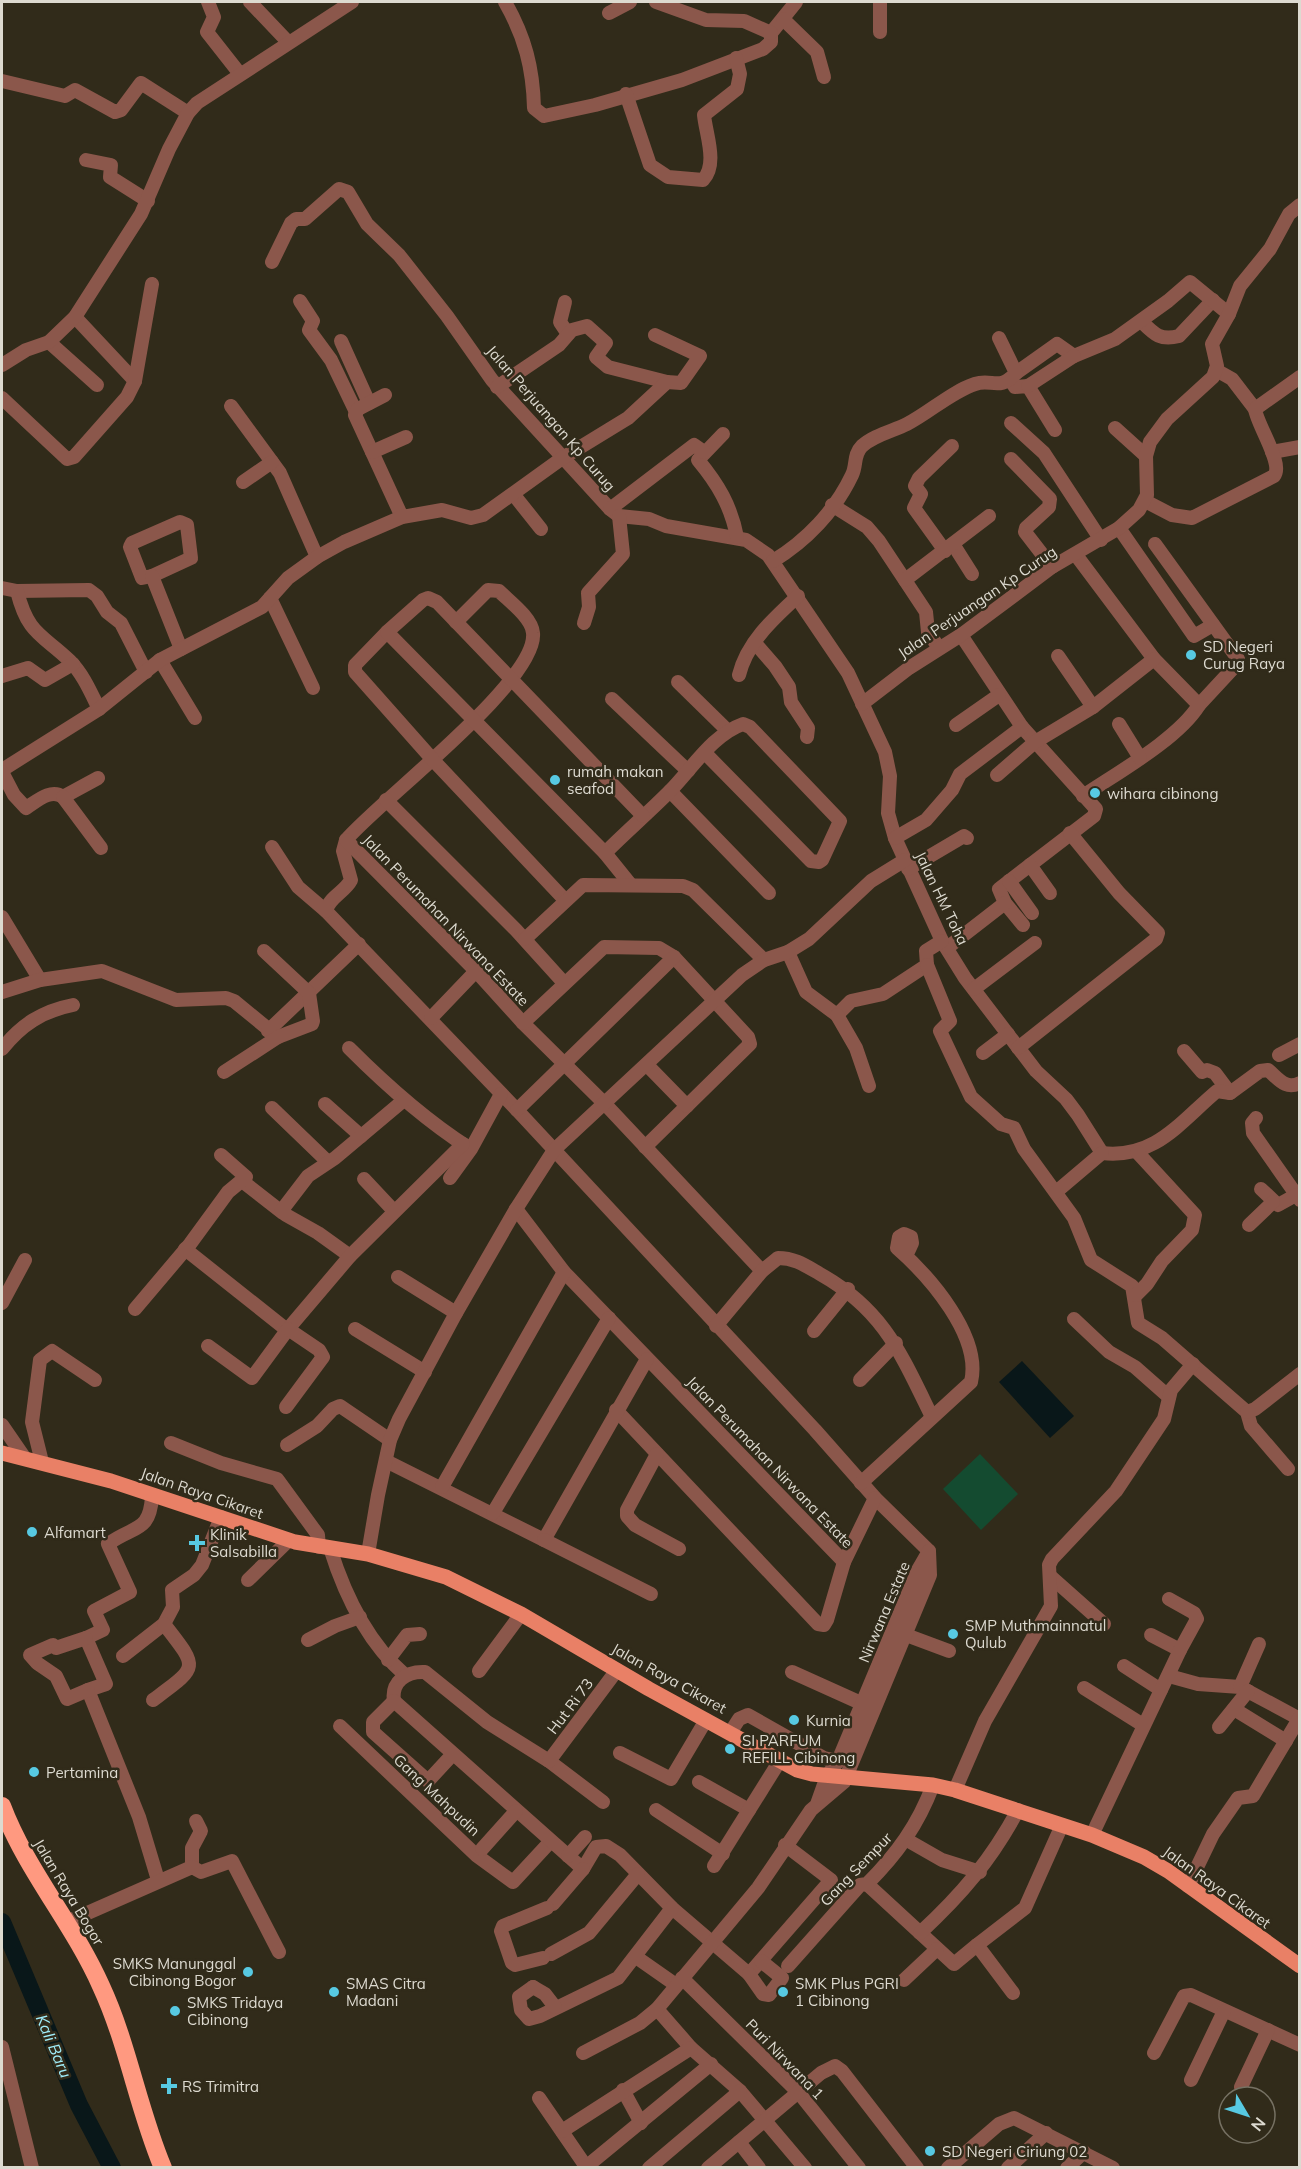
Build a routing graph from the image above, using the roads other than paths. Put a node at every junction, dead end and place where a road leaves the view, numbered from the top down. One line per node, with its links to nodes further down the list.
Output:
1 (208, 2): 15 (street)
2 (250, 2): 13 (street)
3 (352, 2): 13 (street)
4 (506, 2): 18 (street)
5 (630, 2): 9 (street)
6 (656, 2): 12 (street)
7 (796, 2): 10 (street)
8 (880, 2): 11 (street)
9 (609, 13)
10 (783, 19): 12 (street); 16 (street)
11 (880, 32)
12 (771, 33): 14 (street)
13 (288, 42): 15 (street)
14 (736, 58): 18 (street); 18 (street)
15 (240, 74): 19 (street)
16 (824, 77)
17 (2, 81): 19 (street)
18 (626, 94)
19 (188, 113): 21 (street)
20 (86, 160): 21 (street)
21 (148, 201): 29 (street)
22 (1299, 205): 28 (street)
23 (272, 262): 45 (street, Jalan Perjuangan Kp Curug)
24 (152, 284): 41 (street)
25 (1213, 300): 28 (street); 30 (street); 30 (street)
26 (300, 301): 51 (street)
27 (565, 302): 31 (street)
28 (1229, 314): 38 (street)
29 (75, 317): 35 (street); 41 (street)
30 (1141, 321): 36 (street)
31 (568, 334): 42 (street); 45 (street)
32 (655, 335): 42 (street)
33 (999, 338): 39 (street)
34 (341, 341): 48 (street)
35 (49, 342): 37 (street); 43 (street)
36 (1074, 356): 39 (street); 44 (street)
37 (2, 364)
38 (1216, 370): 50 (street); 62 (street)
39 (1013, 376): 44 (street); 69 (street)
40 (1299, 377): 50 (street)
41 (135, 381): 47 (street)
42 (668, 382): 63 (street)
43 (97, 385)
44 (1028, 386): 54 (street)
45 (497, 387): 63 (street, Jalan Perjuangan Kp Curug)
46 (385, 395): 48 (street)
47 (2, 398)
48 (369, 403): 51 (street)
49 (231, 406): 65 (street)
50 (1255, 409): 61 (street)
51 (356, 412): 59 (street)
52 (1011, 423): 76 (street)
53 (1115, 428): 62 (street)
54 (1055, 430)
55 (723, 434): 60 (street)
56 (406, 437): 59 (street)
57 (952, 446): 78 (street)
58 (1299, 447): 61 (street)
59 (372, 452): 72 (street)
60 (704, 452): 70 (street); 75 (street)
61 (1272, 452): 68 (street)
62 (1146, 456): 68 (street)
63 (561, 459): 67 (street); 70 (street, Jalan Perjuangan Kp Curug)
64 (1011, 459): 82 (street)
65 (272, 462): 66 (street); 80 (street)
66 (243, 482)
67 (514, 495): 72 (street); 74 (street)
68 (1145, 501): 73 (street, Jalan Perjuangan Kp Curug)
69 (832, 505): 81 (street); 85 (street)
70 (614, 513): 75 (street); 93 (street)
71 (989, 516): 78 (street)
72 (402, 517): 80 (street)
73 (1119, 528): 76 (street, Jalan Perjuangan Kp Curug); 91 (street)
74 (541, 529)
75 (737, 537): 81 (street)
76 (1101, 540): 79 (street, Jalan Perjuangan Kp Curug)
77 (1155, 544): 89 (street)
78 (949, 548): 83 (street); 85 (street)
79 (1076, 555): 82 (street, Jalan Perjuangan Kp Curug); 101 (street)
80 (317, 557): 90 (street)
81 (772, 561): 88 (street)
82 (1052, 567): 96 (street, Jalan Perjuangan Kp Curug)
83 (972, 574)
84 (152, 576): 84 (street); 99 (street)
85 (905, 580): 98 (street)
86 (2, 588): 87 (street)
87 (17, 591): 103 (street); 104 (street)
88 (798, 596): 97 (street); 112 (street, Jalan HM Toha)
89 (1192, 597): 91 (street); 94 (street)
90 (270, 598): 99 (street); 109 (street)
91 (1177, 612): 94 (street)
92 (456, 622): 95 (street); 107 (street); 107 (street)
93 (584, 623)
94 (1213, 625): 113 (street)
95 (387, 632): 117 (street); 126 (street)
96 (961, 635): 98 (street, Jalan Perjuangan Kp Curug); 110 (street)
97 (755, 643): 105 (street); 122 (street)
98 (939, 648): 112 (street, Jalan Perjuangan Kp Curug)
99 (181, 649): 102 (street)
100 (1058, 656): 114 (street)
101 (1154, 659): 113 (street); 114 (street)
102 (160, 660): 104 (street); 116 (street)
103 (73, 664): 106 (street); 115 (street)
104 (146, 672): 115 (street)
105 (739, 675)
106 (2, 676)
107 (511, 680): 117 (street); 135 (street)
108 (678, 682): 121 (street)
109 (313, 688)
110 (999, 695): 118 (street); 120 (street)
111 (612, 699): 128 (street)
112 (862, 704): 137 (street, Jalan HM Toha)
113 (1199, 705): 125 (street)
114 (1093, 707): 123 (street)
115 (99, 710): 127 (street)
116 (195, 718)
117 (473, 720): 126 (street); 142 (street)
118 (956, 724)
119 (1119, 724): 125 (street)
120 (1022, 727): 123 (street); 137 (street)
121 (727, 730): 124 (street); 124 (street)
122 (807, 737)
123 (1035, 742): 129 (street); 132 (street)
124 (705, 753): 128 (street)
125 (1140, 758): 132 (street)
126 (432, 760): 134 (street); 149 (street)
127 (2, 771): 133 (street)
128 (688, 771): 131 (street)
129 (997, 775)
130 (98, 778): 133 (street)
131 (670, 791): 135 (street); 147 (street)
132 (1083, 796): 136 (street)
133 (63, 797): 141 (street)
134 (386, 800): 139 (street); 155 (street)
135 (643, 816): 142 (street)
136 (1070, 833): 144 (street); 179 (street)
137 (895, 838): 143 (street, Jalan HM Toha)
138 (967, 838): 143 (street)
139 (346, 840): 151 (street); 164 (street, Jalan Perumahan Nirwana Estate)
140 (272, 847): 151 (street)
141 (101, 848)
142 (604, 853): 146 (street)
143 (906, 865): 158 (street, Jalan HM Toha); 160 (street)
144 (1030, 865): 145 (street); 148 (street)
145 (1009, 881): 150 (street); 152 (street)
146 (630, 884): 149 (street); 162 (street)
147 (769, 893)
148 (1050, 894)
149 (565, 900): 155 (street)
150 (1005, 903): 154 (street); 158 (street)
151 (326, 911): 157 (street)
152 (1032, 913)
153 (2, 917): 165 (street)
154 (1023, 925)
155 (525, 939): 166 (street)
156 (1035, 943): 167 (street)
157 (359, 944): 169 (street); 173 (street)
158 (945, 944): 163 (street); 167 (street, Jalan HM Toha)
159 (264, 951): 169 (street)
160 (788, 952): 162 (street); 172 (street)
161 (674, 957): 166 (street, Jalan Perumahan Nirwana Estate); 170 (street, Jalan Perumahan Nirwana Estate); 184 (street)
162 (764, 960): 170 (street)
163 (927, 965): 172 (street); 210 (street)
164 (476, 971): 173 (street); 174 (street, Jalan Perumahan Nirwana Estate)
165 (40, 980): 168 (street); 175 (street)
166 (564, 983): 174 (street, Jalan Perumahan Nirwana Estate)
167 (974, 989): 176 (street, Jalan HM Toha)
168 (2, 992)
169 (309, 993): 175 (street); 175 (street)
170 (713, 1000): 185 (street); 194 (street, Jalan Perumahan Nirwana Estate)
171 (73, 1005): 180 (street)
172 (837, 1015): 188 (street)
173 (431, 1018): 190 (street)
174 (523, 1023): 184 (street, Jalan Perumahan Nirwana Estate)
175 (273, 1034): 186 (street)
176 (1008, 1034): 179 (street, Jalan HM Toha); 182 (street)
177 (1299, 1044): 183 (street)
178 (349, 1048): 191 (street)
179 (1018, 1048): 203 (street, Jalan HM Toha)
180 (2, 1049)
181 (1184, 1051): 189 (street)
182 (983, 1053)
183 (1279, 1055)
184 (564, 1063): 193 (street, Jalan Perumahan Nirwana Estate); 196 (street)
185 (647, 1065): 193 (street); 194 (street)
186 (224, 1072)
187 (1299, 1083): 189 (street)
188 (869, 1086)
189 (1230, 1093): 202 (street)
190 (501, 1094): 196 (street); 199 (street)
191 (404, 1100): 198 (street); 199 (street)
192 (325, 1104): 198 (street)
193 (606, 1105): 200 (street, Jalan Perumahan Nirwana Estate); 201 (street)
194 (687, 1106): 200 (street, Jalan Perumahan Nirwana Estate)
195 (272, 1108): 205 (street)
196 (518, 1110): 201 (street)
197 (1256, 1118): 211 (street)
198 (361, 1136): 205 (street)
199 (467, 1146): 206 (street); 214 (street)
200 (645, 1147): 221 (street, Jalan Perumahan Nirwana Estate)
201 (554, 1150): 213 (street); 231 (street)
202 (1137, 1152): 203 (street); 225 (street)
203 (1102, 1153): 210 (street)
204 (221, 1155): 208 (street)
205 (328, 1162): 215 (street)
206 (450, 1178)
207 (364, 1179): 214 (street)
208 (242, 1181): 215 (street); 217 (street)
209 (1261, 1189): 212 (street)
210 (1056, 1192): 225 (street)
211 (1298, 1197): 212 (street)
212 (1273, 1202): 216 (street)
213 (516, 1209): 222 (street, Jalan Perumahan Nirwana Estate); 228 (street)
214 (394, 1211): 218 (street)
215 (283, 1213): 218 (street)
216 (1249, 1225)
217 (185, 1249): 227 (street); 232 (street)
218 (350, 1256): 232 (street)
219 (906, 1256): 247 (street)
220 (26, 1260): 226 (street)
221 (762, 1271): 224 (street); 231 (street)
222 (564, 1272): 229 (street, Jalan Perumahan Nirwana Estate); 259 (street)
223 (398, 1277): 228 (street)
224 (848, 1289): 234 (street); 235 (street)
225 (1136, 1295): 238 (street)
226 (2, 1303)
227 (135, 1309)
228 (456, 1313): 239 (street)
229 (609, 1318): 237 (street, Jalan Perumahan Nirwana Estate); 262 (street)
230 (1074, 1319): 243 (street)
231 (716, 1326): 258 (street)
232 (287, 1329): 236 (street); 244 (street)
233 (355, 1329): 239 (street)
234 (814, 1331)
235 (896, 1343): 242 (street); 247 (street)
236 (208, 1346)
237 (647, 1359): 245 (street); 269 (street, Jalan Perumahan Nirwana Estate)
238 (1193, 1364): 243 (street); 246 (street)
239 (424, 1372): 249 (street)
240 (1299, 1374): 246 (street)
241 (95, 1380): 256 (street)
242 (860, 1380)
243 (1169, 1397): 270 (street)
244 (286, 1407)
245 (616, 1410): 253 (street); 265 (street)
246 (1247, 1412): 257 (street)
247 (932, 1417): 258 (street)
248 (2, 1425): 254 (street)
249 (390, 1440): 251 (street); 255 (street)
250 (171, 1443): 266 (street)
251 (287, 1445)
252 (2, 1453): 254 (main road, Jalan Raya Cikaret)
253 (657, 1454): 267 (street); 269 (street)
254 (24, 1457): 256 (main road, Jalan Raya Cikaret)
255 (386, 1461): 259 (street); 268 (street)
256 (42, 1462): 260 (main road, Jalan Raya Cikaret)
257 (1288, 1469)
258 (861, 1483): 261 (street)
259 (442, 1487): 262 (street)
260 (152, 1496): 263 (main road, Jalan Raya Cikaret); 281 (street)
261 (875, 1498): 269 (street, Jalan Perumahan Nirwana Estate); 278 (street, Nirwana Estate)
262 (493, 1513): 265 (street)
263 (221, 1517): 264 (main road, Jalan Raya Cikaret); 276 (street)
264 (289, 1540): 266 (main road, Jalan Raya Cikaret); 271 (street)
265 (544, 1540): 272 (street)
266 (325, 1548): 268 (main road, Jalan Raya Cikaret); 275 (street)
267 (679, 1549)
268 (368, 1554): 274 (main road, Jalan Raya Cikaret)
269 (844, 1562)
270 (1050, 1576): 277 (street); 319 (street)
271 (248, 1580)
272 (651, 1594)
273 (1169, 1599): 284 (street)
274 (521, 1614): 289 (main road, Jalan Raya Cikaret); 290 (street)
275 (360, 1617): 282 (street); 287 (street)
276 (164, 1624): 286 (street); 298 (street)
277 (1104, 1624)
278 (900, 1633): 285 (street); 300 (street, Nirwana Estate); 315 (street, Nirwana Estate)
279 (420, 1634): 287 (street)
280 (1151, 1635): 284 (street)
281 (86, 1638): 296 (street); 296 (street)
282 (308, 1640)
283 (1259, 1644): 295 (street)
284 (1180, 1650): 293 (street)
285 (949, 1651)
286 (123, 1656)
287 (388, 1660): 292 (street)
288 (1124, 1665): 297 (street)
289 (617, 1670): 303 (main road, Jalan Raya Cikaret); 311 (street, Hut Ri 73)
290 (479, 1671)
291 (792, 1672): 300 (street)
292 (405, 1675): 299 (street); 311 (street)
293 (1169, 1676): 295 (street); 297 (street)
294 (1084, 1688): 304 (street)
295 (1244, 1689): 301 (street); 302 (street)
296 (87, 1690): 344 (street)
297 (1161, 1690): 304 (street)
298 (153, 1700)
299 (394, 1701): 310 (street); 316 (street)
300 (863, 1704): 312 (street, Nirwana Estate)
301 (1234, 1709): 306 (street); 308 (street)
302 (1299, 1718): 308 (street)
303 (706, 1720): 307 (main road, Jalan Raya Cikaret); 309 (street)
304 (1143, 1725): 331 (street)
305 (340, 1726): 320 (street, Gang Mahpudin)
306 (1219, 1727)
307 (730, 1733): 312 (street); 313 (main road, Jalan Raya Cikaret)
308 (1286, 1741): 346 (street)
309 (620, 1753)
310 (453, 1754): 316 (street); 327 (street)
311 (549, 1761): 321 (street)
312 (838, 1761): 314 (street, Nirwana Estate)
313 (779, 1762): 314 (main road, Jalan Raya Cikaret); 325 (street)
314 (827, 1776): 315 (main road, Jalan Raya Cikaret); 322 (street)
315 (846, 1777): 318 (main road, Jalan Raya Cikaret); 322 (street)
316 (428, 1781): 320 (street)
317 (699, 1782): 325 (street)
318 (933, 1785): 319 (main road, Jalan Raya Cikaret); 333 (street, Gang Sempur)
319 (955, 1790): 326 (main road, Jalan Raya Cikaret)
320 (415, 1797): 334 (street, Gang Mahpudin)
321 (603, 1802)
322 (817, 1804): 335 (street)
323 (2, 1806): 348 (highway, Jalan Raya Bogor)
324 (656, 1810): 337 (street)
325 (749, 1810): 337 (street)
326 (1018, 1810): 329 (main road, Jalan Raya Cikaret); 342 (street)
327 (516, 1811): 334 (street); 336 (street)
328 (196, 1821): 340 (street)
329 (1062, 1825): 331 (main road, Jalan Raya Cikaret); 351 (street)
330 (2, 1832): 373 (highway, Jalan Raya Bogor)
331 (1092, 1835): 346 (main road, Jalan Raya Cikaret)
332 (585, 1837): 338 (street)
333 (907, 1840): 342 (street); 345 (street, Gang Sempur)
334 (550, 1842): 338 (street)
335 (785, 1845): 350 (street); 355 (street)
336 (482, 1849)
337 (723, 1854): 339 (street)
338 (568, 1856): 341 (street)
339 (714, 1866)
340 (192, 1867): 344 (street); 353 (street)
341 (583, 1869): 343 (street); 356 (street)
342 (980, 1872): 349 (street)
343 (638, 1874): 347 (street); 356 (street)
344 (158, 1880): 348 (street)
345 (867, 1884): 349 (street); 357 (street, Gang Sempur)
346 (1188, 1886): 358 (main road, Jalan Raya Cikaret)
347 (672, 1908): 350 (street); 354 (street)
348 (66, 1922): 373 (highway, Jalan Raya Bogor)
349 (920, 1933): 352 (street)
350 (711, 1942): 359 (street); 361 (street)
351 (977, 1945): 352 (street); 363 (street)
352 (937, 1949): 360 (street)
353 (279, 1952)
354 (636, 1957): 361 (street, Puri Nirwana 1); 364 (street)
355 (761, 1961): 359 (street); 359 (street)
356 (522, 1964): 362 (street)
357 (788, 1966)
358 (1299, 1966)
359 (750, 1974)
360 (904, 1980)
361 (679, 1981): 365 (street); 379 (street, Puri Nirwana 1)
362 (533, 1988): 364 (street); 364 (street)
363 (1013, 1992)
364 (555, 2007)
365 (657, 2009): 370 (street); 371 (street)
366 (1224, 2011): 367 (street); 372 (street); 375 (street)
367 (1268, 2030): 368 (street); 376 (street)
368 (1299, 2045)
369 (2, 2047): 388 (street)
370 (691, 2048): 374 (street); 377 (street)
371 (583, 2053)
372 (1154, 2053)
373 (120, 2057): 389 (highway, Jalan Raya Bogor); 390 (highway, Jalan Raya Bogor)
374 (711, 2064): 378 (street); 382 (street)
375 (1191, 2080)
376 (1242, 2085)
377 (623, 2090): 382 (street); 383 (street)
378 (741, 2091): 381 (street); 391 (street)
379 (799, 2093): 381 (street); 395 (street, Puri Nirwana 1); 396 (street)
380 (539, 2098): 383 (street)
381 (767, 2121): 385 (street); 394 (street)
382 (641, 2122): 387 (street)
383 (562, 2131): 387 (street)
384 (1046, 2133): 386 (street); 397 (street); 398 (street)
385 (739, 2142): 392 (street); 393 (street)
386 (1084, 2152): 399 (street); 400 (street)
387 (587, 2167)
388 (32, 2168)
389 (150, 2168)
390 (163, 2168)
391 (649, 2168)
392 (708, 2168)
393 (759, 2168)
394 (805, 2168)
395 (860, 2168)
396 (917, 2168)
397 (948, 2168)
398 (1008, 2168)
399 (1067, 2168)
400 (1113, 2168)

